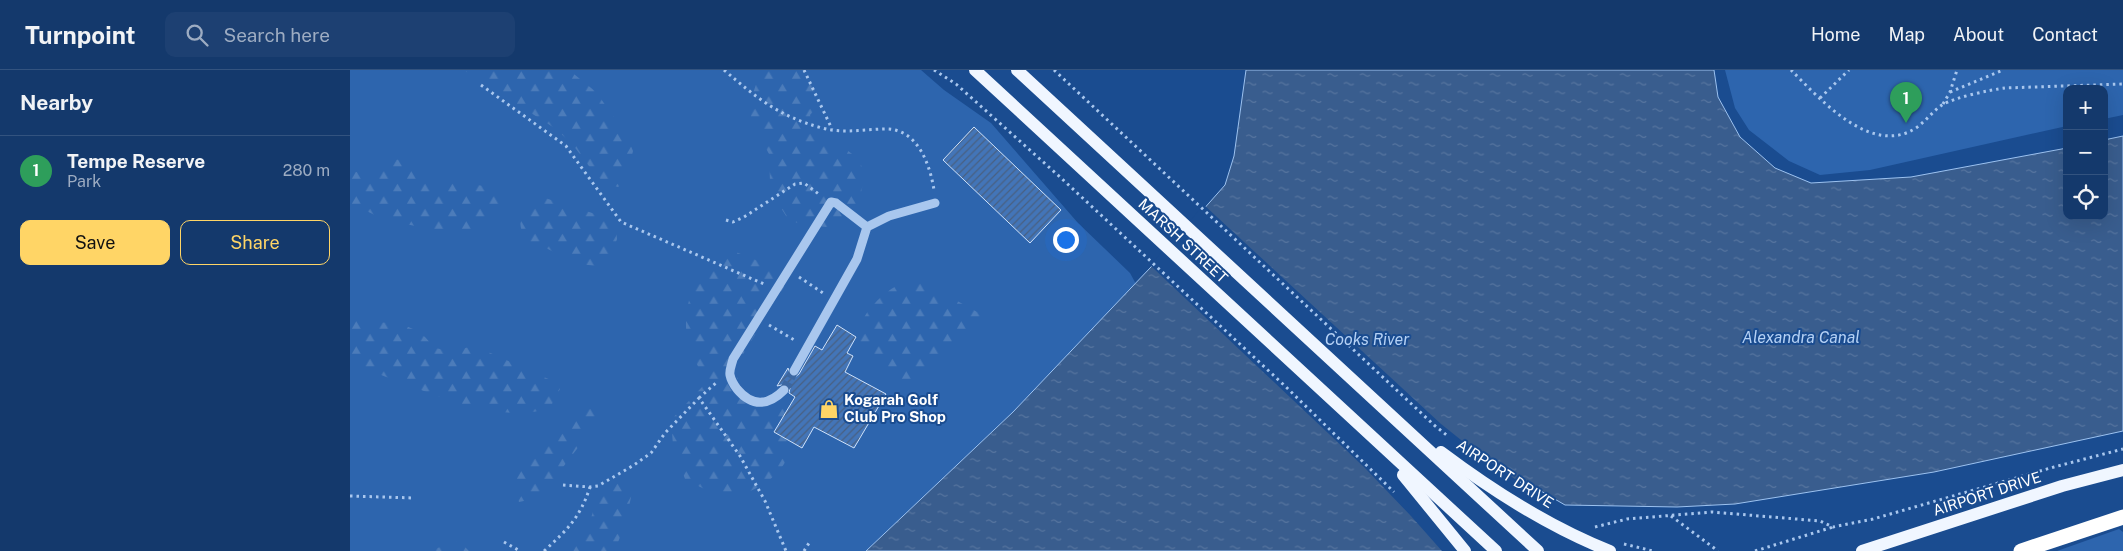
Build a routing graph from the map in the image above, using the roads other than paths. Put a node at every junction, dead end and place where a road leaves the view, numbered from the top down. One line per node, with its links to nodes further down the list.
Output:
1 (975, 70): 8 (main road, MARSH STREET)
2 (1017, 70): 7 (main road, MARSH STREET)
3 (935, 203): 4 (lane)
4 (867, 226): 5 (lane); 6 (lane)
5 (794, 371)
6 (784, 390)
7 (1388, 413): 12 (main road, AIRPORT DRIVE); 15 (main road)
8 (1369, 435): 13 (main road); 14 (main road)
9 (2123, 470): 16 (main road, AIRPORT DRIVE)
10 (2123, 517): 11 (highway)
11 (2061, 537): 17 (highway); 18 (highway)
12 (1613, 546)
13 (1464, 551)
14 (1496, 551)
15 (1538, 551)
16 (1862, 551)
17 (2010, 551)
18 (2021, 551)

